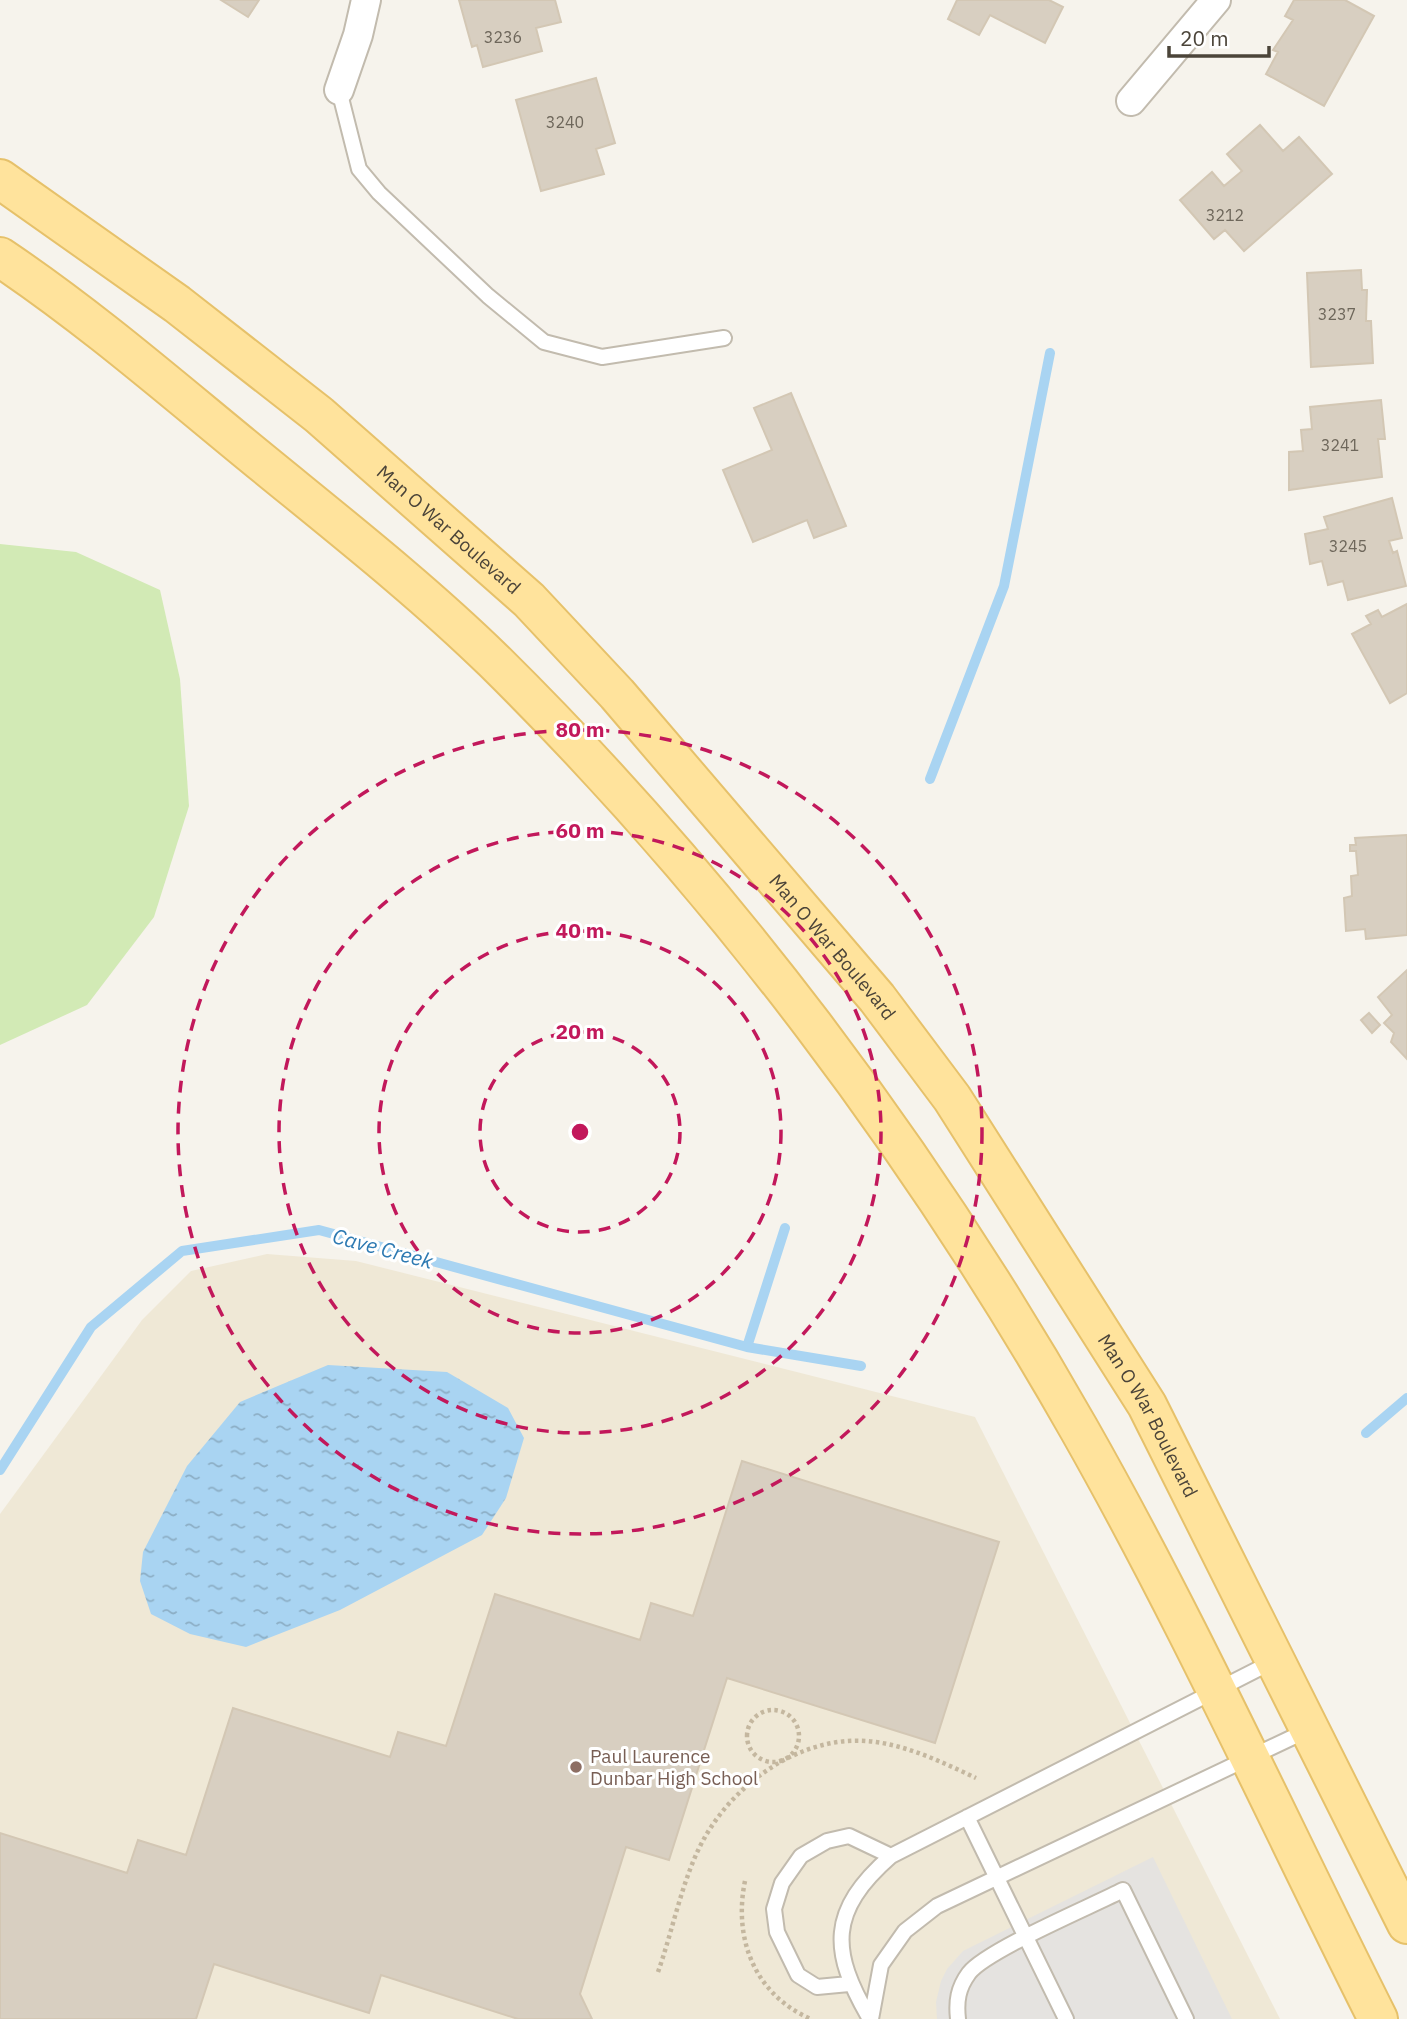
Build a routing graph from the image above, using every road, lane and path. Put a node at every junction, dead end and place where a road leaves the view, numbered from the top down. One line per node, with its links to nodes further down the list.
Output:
1 (366, 0): 3 (street)
2 (1216, 0): 4 (street)
3 (339, 90): 7 (lane)
4 (1131, 101)
5 (0, 179): 8 (main road, Man O War Boulevard)
6 (0, 257): 9 (main road)
7 (724, 338)
8 (1275, 1660): 9 (lane); 10 (main road, Man O War Boulevard)
9 (1215, 1691): 11 (main road); 14 (lane)
10 (1309, 1730): 11 (lane); 17 (main road, Man O War Boulevard)
11 (1248, 1759): 16 (lane); 25 (main road)
12 (784, 1760): 12 (path); 13 (path); 19 (path)
13 (976, 1778)
14 (967, 1817): 15 (lane); 16 (lane)
15 (891, 1856): 20 (lane); 20 (lane)
16 (997, 1878): 18 (lane); 21 (lane)
17 (1407, 1924)
18 (1026, 1938): 22 (lane); 23 (lane); 24 (lane)
19 (658, 1972)
20 (849, 1983): 21 (lane)
21 (871, 2019)
22 (958, 2019)
23 (1066, 2019)
24 (1186, 2019)
25 (1378, 2019)

